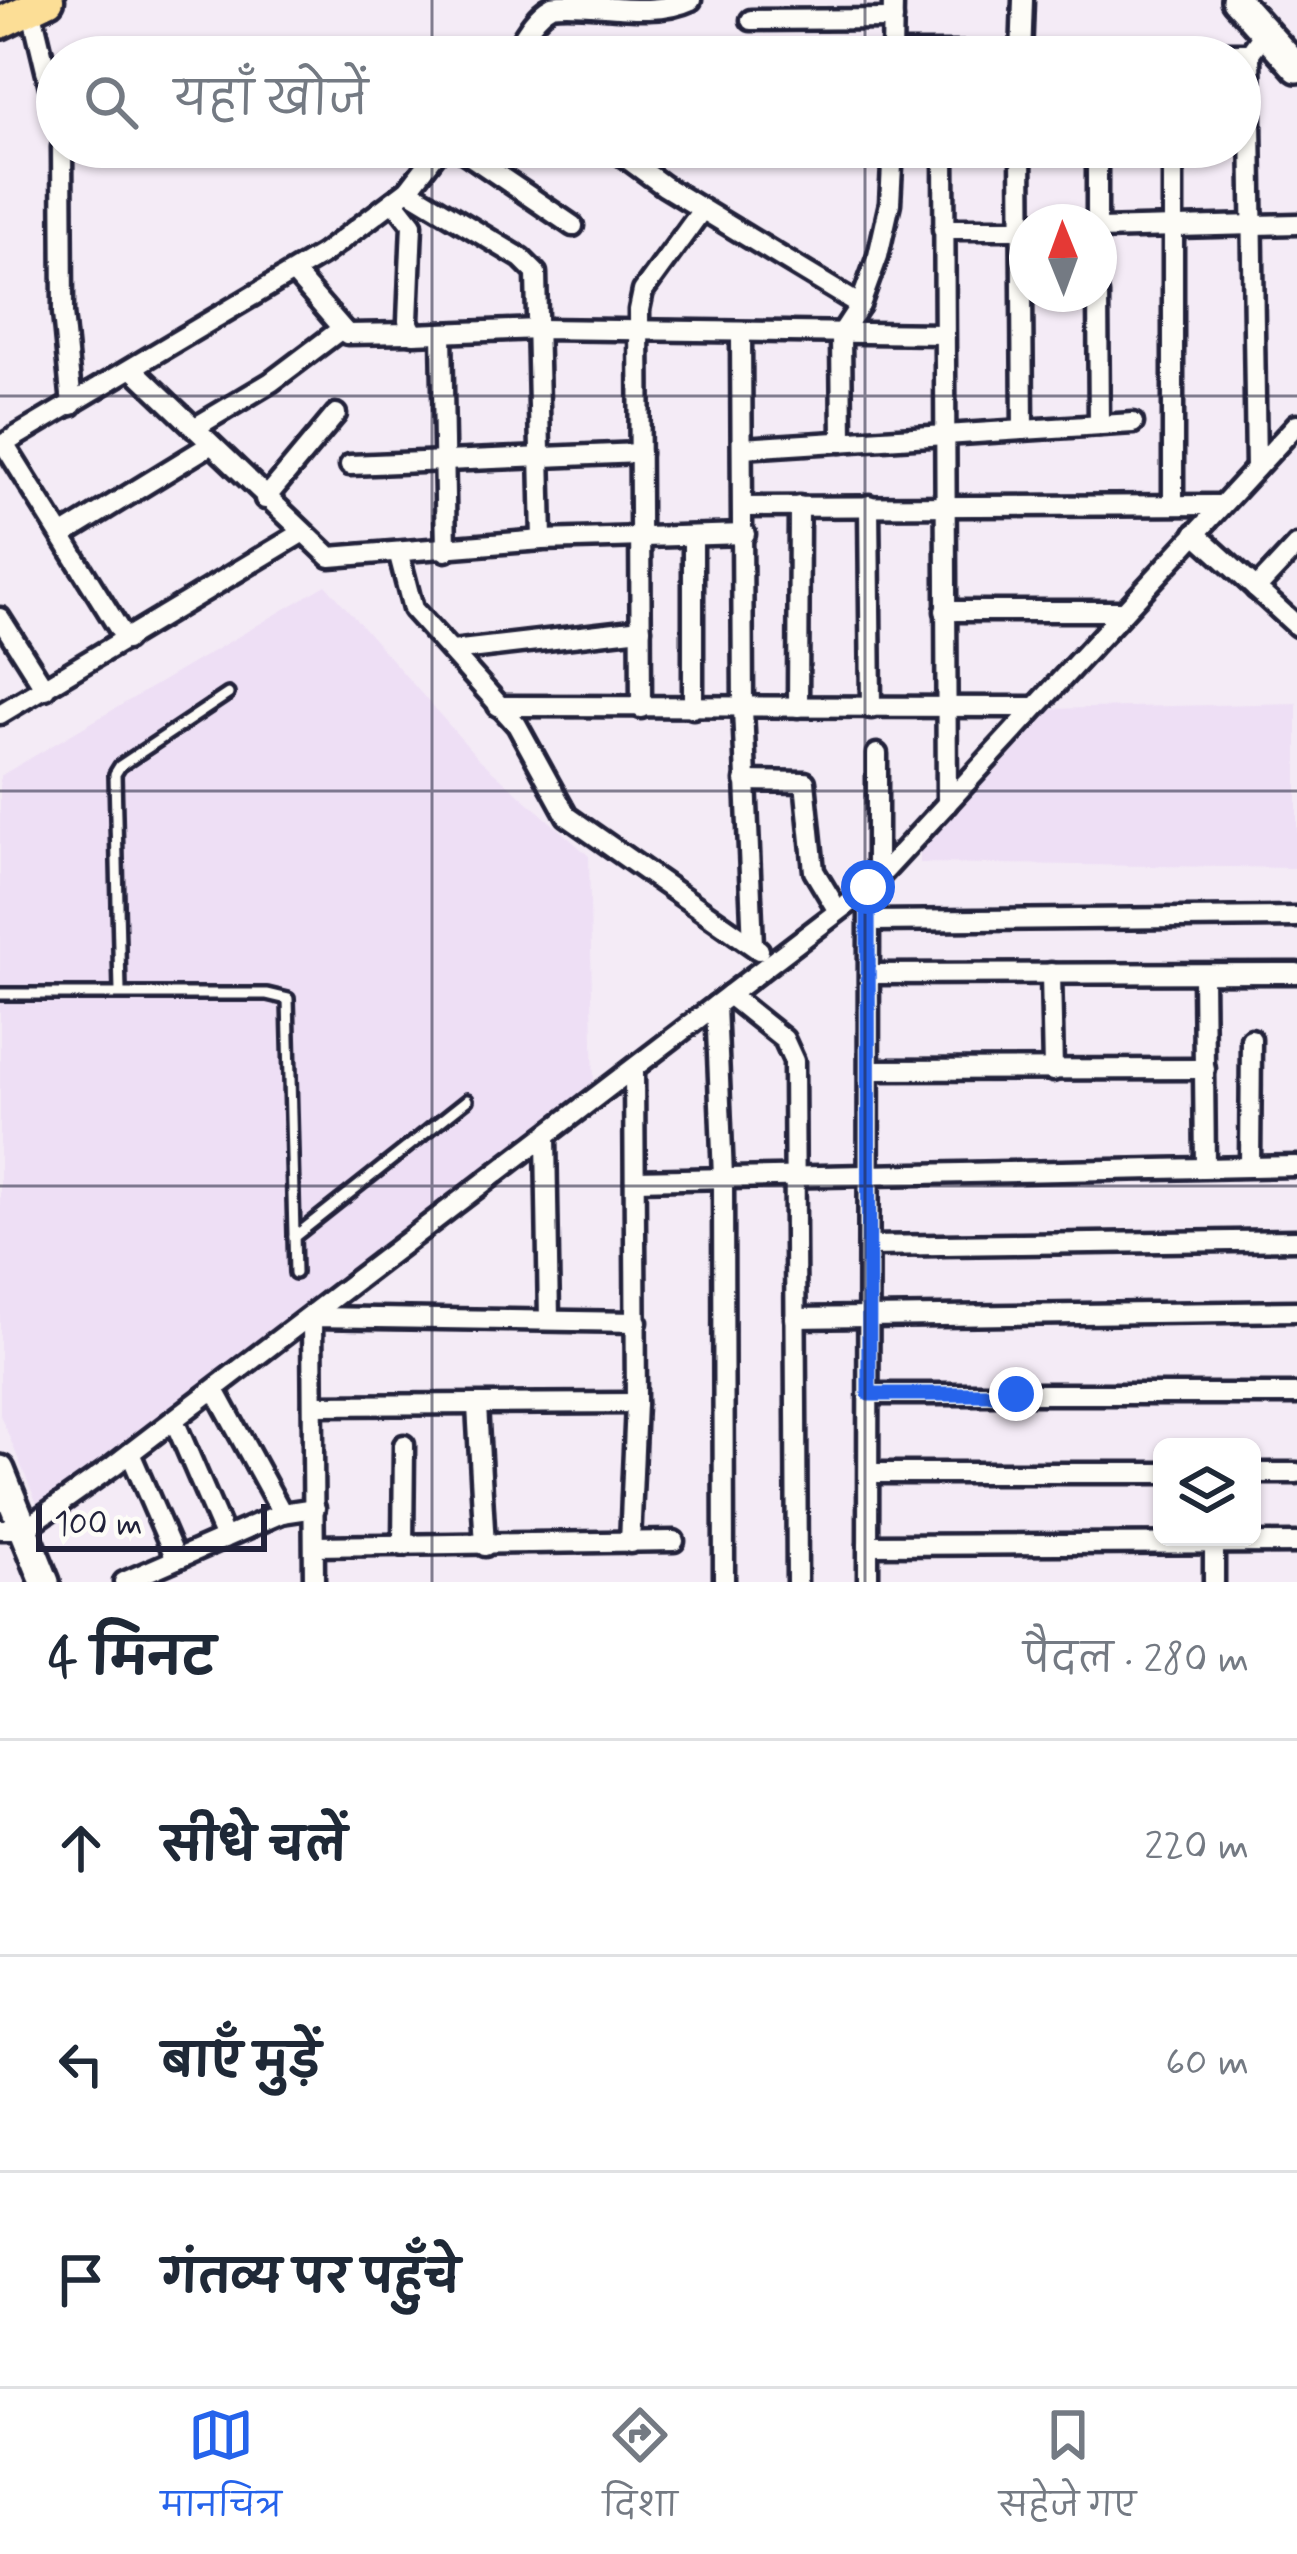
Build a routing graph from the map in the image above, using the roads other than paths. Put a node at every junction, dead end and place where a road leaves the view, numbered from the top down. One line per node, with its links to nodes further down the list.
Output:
1 (691, 0): 5 (street)
2 (1023, 0): 11 (street)
3 (1236, 0): 12 (street)
4 (23, 3): 9 (main road); 13 (street)
5 (546, 5): 10 (street)
6 (893, 9): 7 (street)
7 (784, 10): 8 (street)
8 (751, 20)
9 (0, 23)
10 (525, 36)
11 (1022, 36)
12 (1254, 36)
13 (36, 46)
14 (1261, 46): 15 (street)
15 (1297, 68)
16 (62, 168): 50 (street)
17 (424, 168): 26 (street)
18 (488, 168): 32 (street)
19 (641, 168): 29 (street)
20 (891, 168): 38 (street)
21 (944, 168): 35 (street)
22 (1023, 168): 27 (street)
23 (1097, 168): 28 (street)
24 (1173, 168): 34 (street)
25 (1255, 168): 31 (street)
26 (401, 196): 37 (street); 41 (street); 44 (street)
27 (1023, 204)
28 (1097, 204)
29 (702, 210): 38 (street); 43 (street)
30 (1297, 224): 31 (street)
31 (1254, 225): 34 (street); 66 (street)
32 (573, 226)
33 (1117, 226): 34 (street)
34 (1174, 228): 69 (street)
35 (944, 229): 36 (street); 48 (street)
36 (1009, 229)
37 (294, 272): 42 (street); 49 (street)
38 (860, 305): 47 (street)
39 (1024, 312): 56 (street)
40 (1098, 312): 54 (street)
41 (538, 329): 43 (street); 45 (street); 63 (street)
42 (340, 330): 44 (street); 55 (street)
43 (640, 331): 46 (street); 62 (street)
44 (411, 333): 45 (street)
45 (442, 333): 64 (street)
46 (741, 334): 47 (street); 61 (street)
47 (841, 334): 48 (street); 58 (street)
48 (944, 334): 57 (street)
49 (134, 370): 50 (street); 55 (street)
50 (72, 405): 59 (street)
51 (336, 414): 67 (street)
52 (1133, 423): 54 (street)
53 (1297, 424): 66 (street)
54 (1099, 425): 56 (street)
55 (194, 428): 60 (street)
56 (1023, 430): 57 (street)
57 (943, 435): 58 (street); 68 (street)
58 (842, 442): 61 (street)
59 (2, 445): 77 (street)
60 (210, 445): 67 (street); 77 (street)
61 (743, 448): 73 (street)
62 (640, 452): 63 (street); 79 (street)
63 (541, 455): 64 (street); 80 (street)
64 (443, 460): 65 (street); 82 (street)
65 (350, 465)
66 (1256, 468): 71 (street)
67 (265, 499): 75 (street)
68 (944, 503): 69 (street); 70 (street); 86 (street)
69 (1173, 503): 71 (street)
70 (869, 505): 72 (street); 96 (street)
71 (1218, 505): 74 (street)
72 (799, 506): 73 (street); 95 (street)
73 (744, 507): 76 (street)
74 (1195, 533): 84 (street); 85 (street)
75 (300, 534): 83 (street); 90 (street)
76 (745, 534): 78 (street); 101 (street)
77 (63, 535): 90 (street)
78 (693, 536): 79 (street); 100 (street)
79 (640, 537): 80 (street); 89 (street)
80 (542, 540): 82 (street)
81 (1297, 545): 84 (street)
82 (446, 550): 83 (street)
83 (399, 555): 91 (street)
84 (1256, 589): 88 (street)
85 (1124, 610): 86 (street); 98 (street)
86 (945, 611): 97 (street)
87 (0, 618): 92 (street)
88 (1297, 626)
89 (640, 629): 91 (street); 99 (street)
90 (126, 640): 92 (street)
91 (452, 651): 94 (street)
92 (44, 689): 102 (street)
93 (228, 694): 116 (lane)
94 (498, 706): 99 (street); 110 (street)
95 (798, 707): 96 (street); 101 (street)
96 (871, 707): 97 (street)
97 (946, 707): 98 (street); 105 (street)
98 (1035, 707): 105 (street)
99 (641, 708): 100 (street)
100 (693, 708): 101 (street)
101 (743, 708): 104 (street)
102 (0, 714)
103 (877, 754): 106 (street)
104 (746, 781): 107 (street); 110 (street)
105 (947, 804): 106 (street)
106 (873, 884): 107 (street); 109 (street)
107 (838, 911): 111 (street)
108 (1297, 917): 109 (street)
109 (871, 921): 114 (street)
110 (753, 945): 111 (street)
111 (773, 960): 118 (street)
112 (1052, 973): 114 (street); 115 (street); 123 (street)
113 (1297, 973): 115 (street)
114 (870, 974): 122 (street)
115 (1203, 974): 121 (street)
116 (120, 992): 117 (lane); 133 (lane)
117 (0, 994)
118 (723, 1000): 120 (street); 130 (street); 131 (street)
119 (1251, 1039): 127 (street)
120 (634, 1069): 125 (street); 132 (street)
121 (1205, 1069): 123 (street); 126 (street)
122 (871, 1070): 123 (street); 129 (street)
123 (1053, 1071)
124 (467, 1100): 133 (lane)
125 (546, 1137): 139 (street); 141 (street)
126 (1205, 1165): 127 (street); 129 (street)
127 (1250, 1166): 128 (street)
128 (1297, 1166)
129 (871, 1171): 130 (street); 135 (street)
130 (793, 1176): 131 (street); 140 (street)
131 (723, 1177): 132 (street); 175 (street)
132 (635, 1180): 142 (street)
133 (294, 1237): 136 (lane)
134 (1297, 1240): 135 (street)
135 (870, 1246): 138 (street)
136 (295, 1274)
137 (1297, 1311): 138 (street)
138 (870, 1313): 140 (street); 144 (street)
139 (312, 1317): 141 (street); 143 (street); 147 (street)
140 (794, 1318): 176 (street)
141 (549, 1320): 142 (street)
142 (637, 1322): 146 (street)
143 (214, 1390): 149 (street); 158 (street)
144 (869, 1394): 145 (street); 153 (street)
145 (1297, 1394)
146 (636, 1402): 148 (street); 162 (street)
147 (313, 1405): 148 (street); 157 (street)
148 (477, 1406): 169 (street)
149 (174, 1420): 151 (street); 160 (street)
150 (404, 1445): 168 (street)
151 (130, 1453): 159 (street); 171 (street)
152 (0, 1470): 159 (street)
153 (869, 1473): 154 (street); 166 (street)
154 (1153, 1473)
155 (1261, 1473): 156 (street)
156 (1297, 1473)
157 (315, 1508): 158 (street); 167 (street)
158 (282, 1513): 160 (street)
159 (12, 1529): 172 (street)
160 (225, 1538): 171 (street)
161 (674, 1541): 162 (street)
162 (630, 1543): 169 (street)
163 (1261, 1543): 164 (street)
164 (1297, 1543)
165 (1153, 1544): 166 (street)
166 (868, 1545): 177 (street)
167 (316, 1546): 168 (street); 174 (street)
168 (403, 1546): 169 (street)
169 (485, 1546)
170 (1214, 1546): 178 (street)
171 (176, 1559): 173 (street)
172 (45, 1582)
173 (124, 1582)
174 (314, 1582)
175 (724, 1582)
176 (796, 1582)
177 (868, 1582)
178 (1214, 1582)

